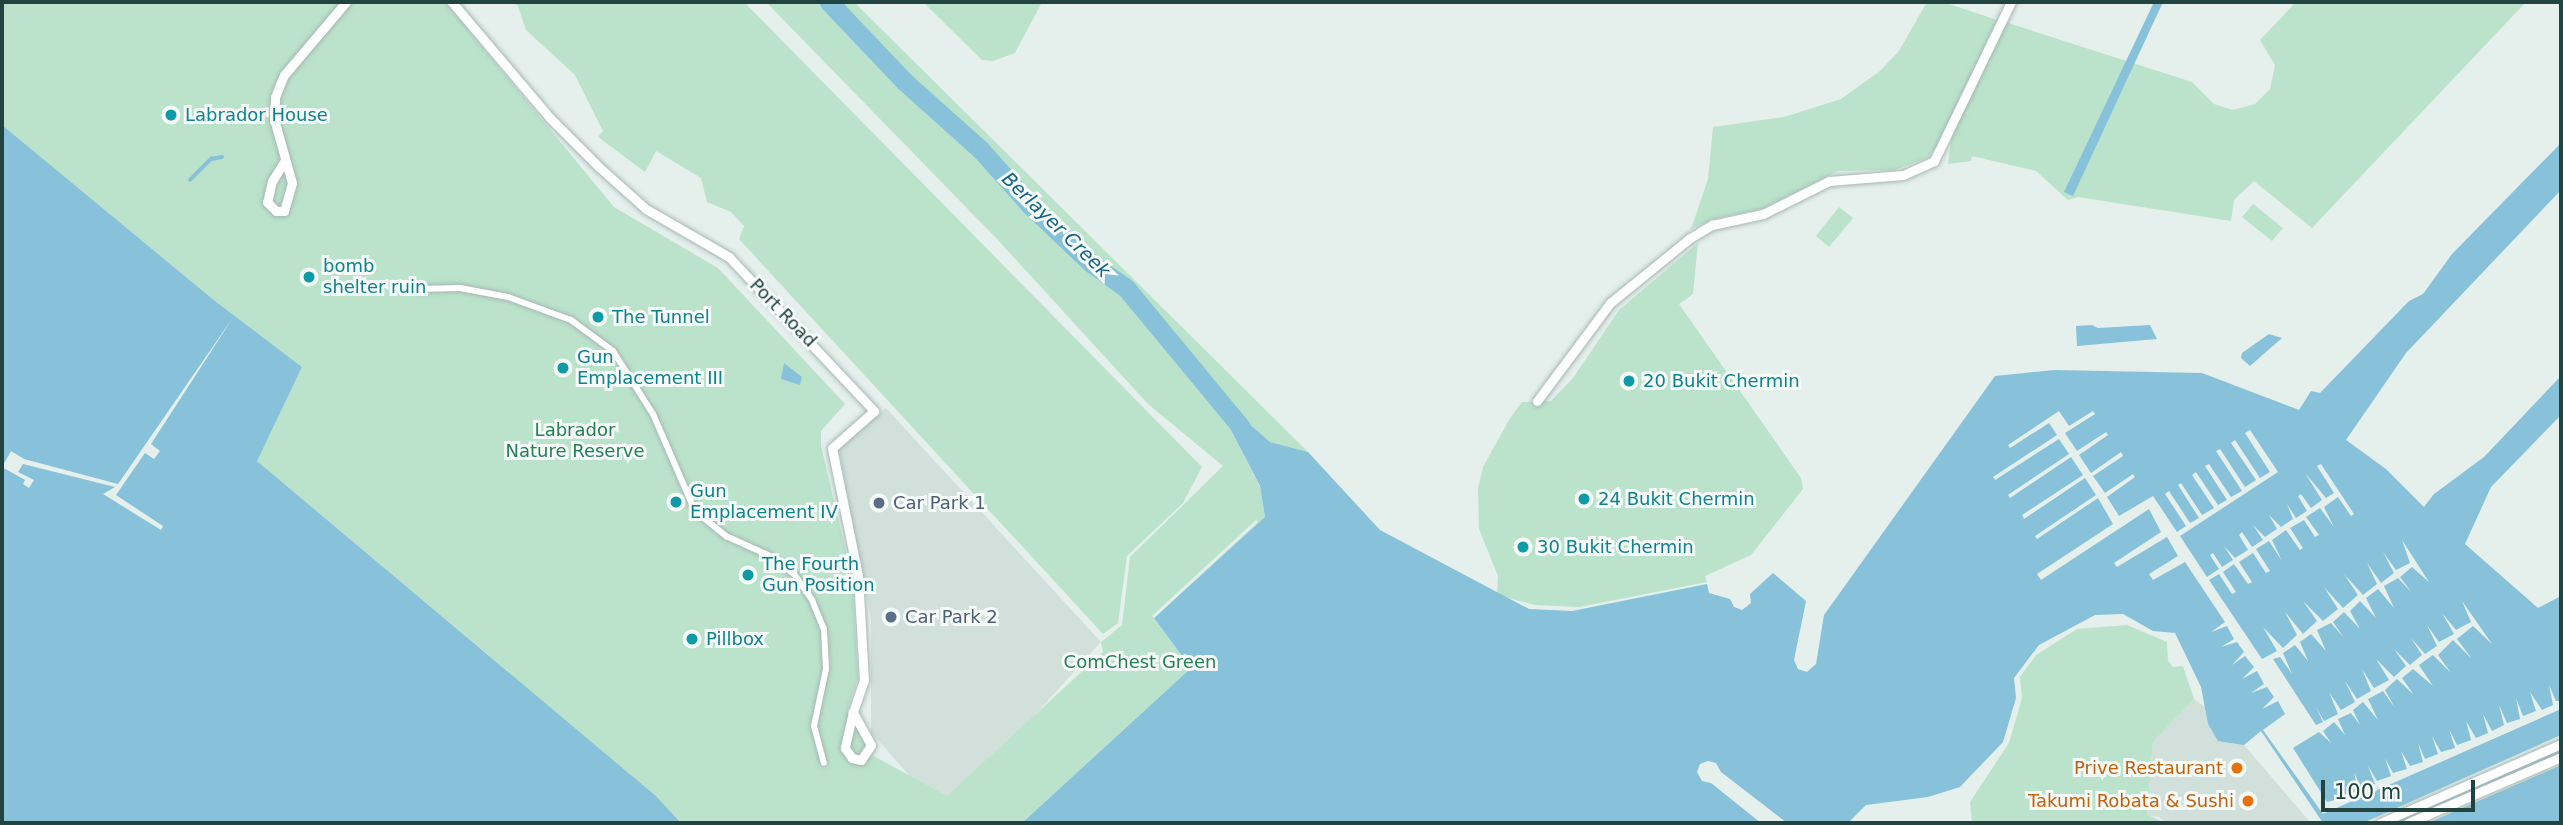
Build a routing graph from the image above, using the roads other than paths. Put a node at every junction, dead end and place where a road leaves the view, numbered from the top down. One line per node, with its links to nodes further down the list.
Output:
1 (346, 2): 4 (street)
2 (452, 2): 7 (street, Port Road)
3 (2011, 2): 6 (street)
4 (284, 162): 4 (street)
5 (417, 289): 12 (street)
6 (1537, 401)
7 (853, 712): 8 (street); 9 (street, Port Road)
8 (865, 735): 9 (street); 9 (street)
9 (846, 740)
10 (2561, 744): 13 (street)
11 (2561, 757): 14 (street)
12 (824, 763)
13 (2380, 823)
14 (2409, 823)

